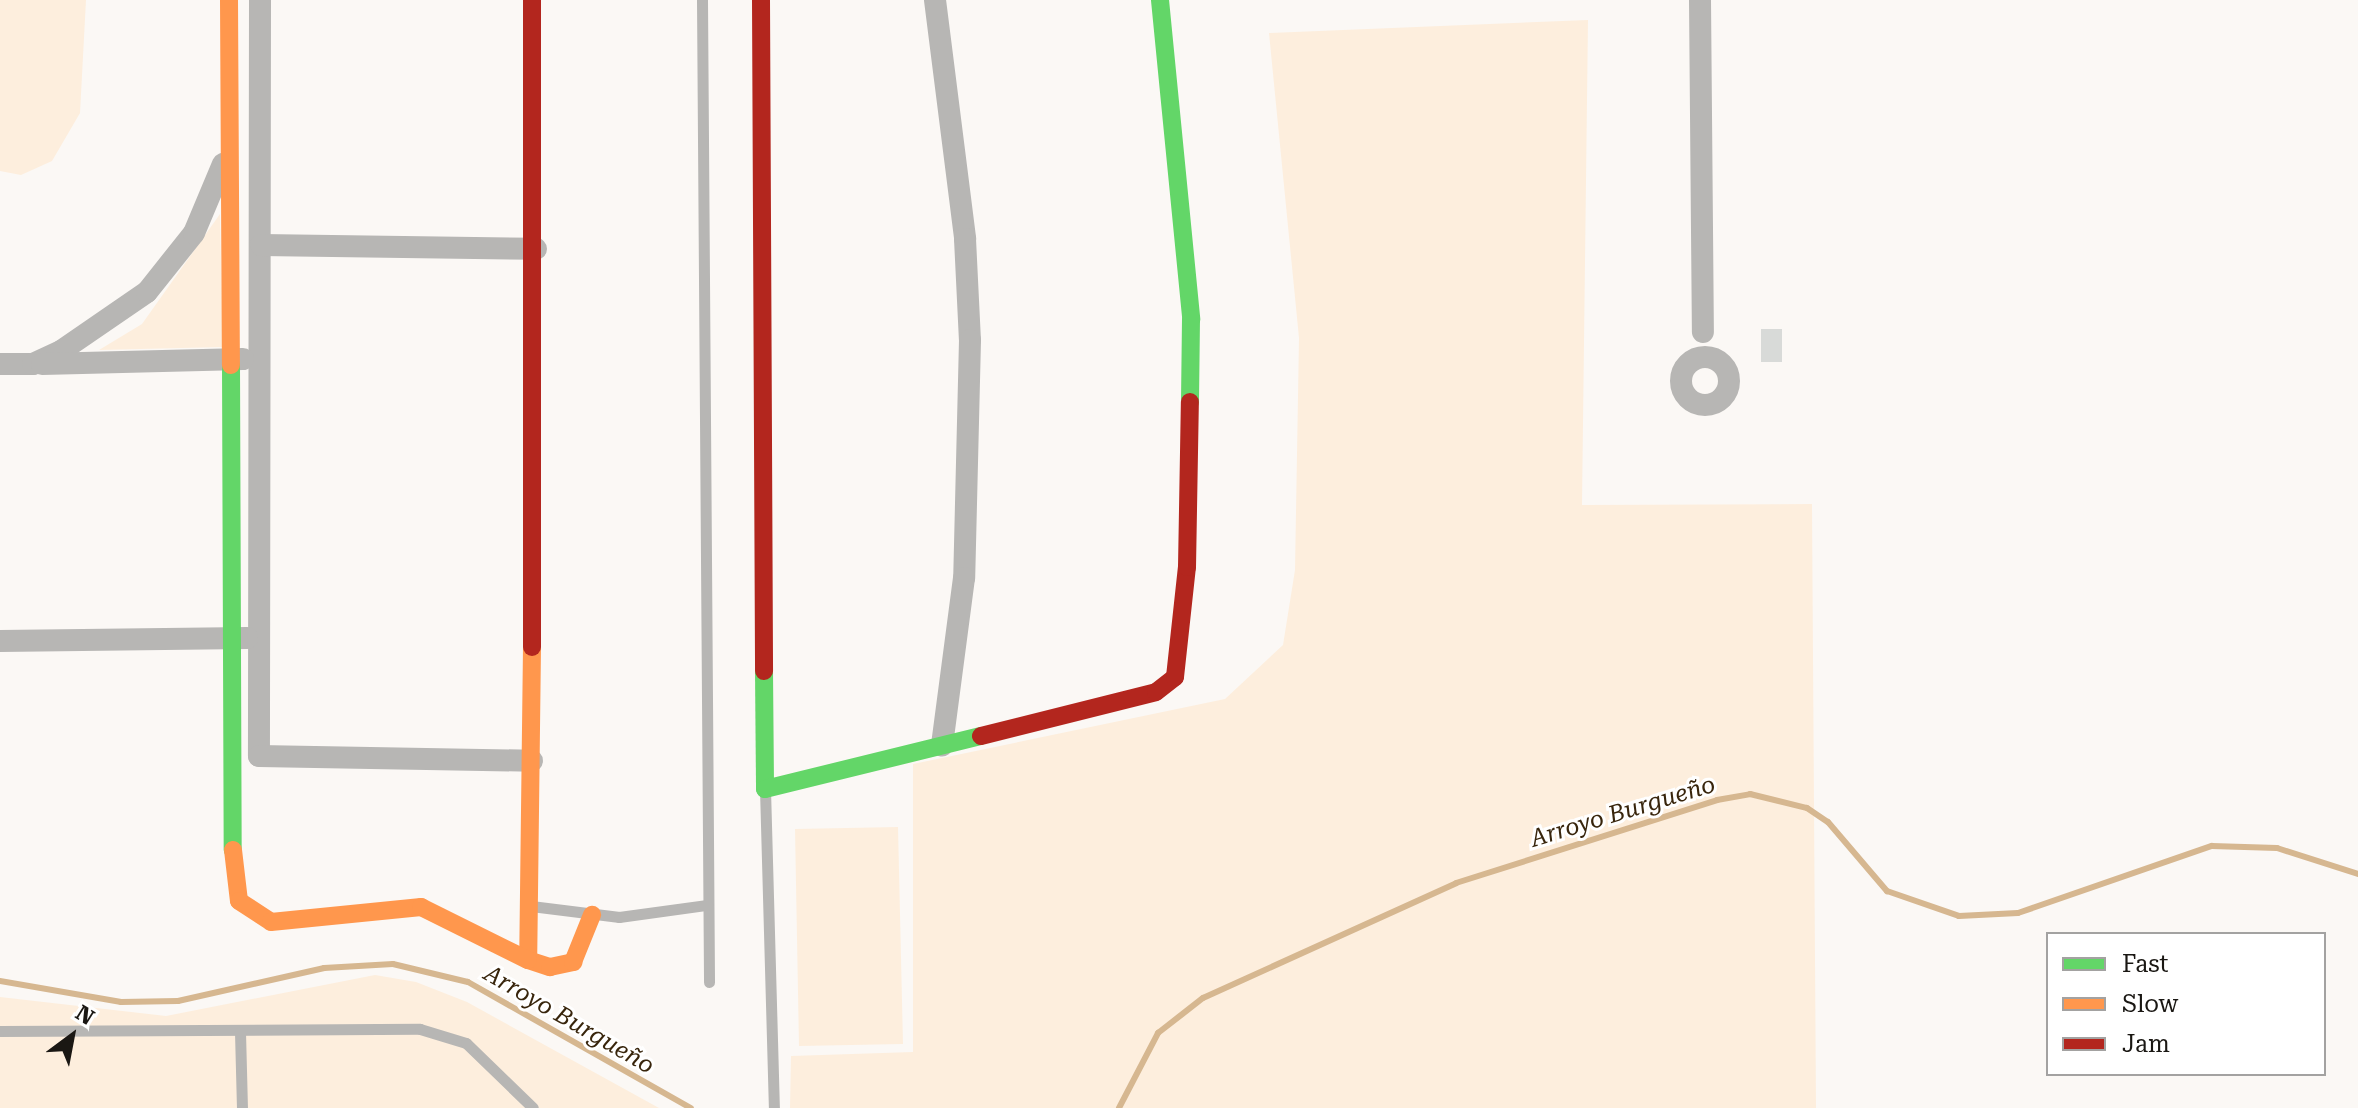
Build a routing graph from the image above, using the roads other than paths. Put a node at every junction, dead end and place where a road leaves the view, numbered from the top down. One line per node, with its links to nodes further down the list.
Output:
1 (229, 0): 9 (street)
2 (260, 0): 10 (street)
3 (532, 0): 11 (street)
4 (702, 0): 25 (lane)
5 (761, 0): 24 (street)
6 (935, 0): 22 (street)
7 (1160, 0): 22 (street)
8 (1700, 0): 12 (street)
9 (228, 148): 14 (street); 18 (street)
10 (261, 245): 11 (street); 13 (street)
11 (536, 249): 23 (street)
12 (1703, 332): 15 (street); 16 (street)
13 (259, 359): 14 (street); 19 (street)
14 (233, 360): 18 (street); 20 (street)
15 (1719, 361): 16 (street); 16 (street)
16 (1689, 363)
17 (0, 364): 18 (street)
18 (33, 364)
19 (262, 637): 20 (street); 23 (street)
20 (237, 638): 21 (street); 28 (street)
21 (0, 641)
22 (942, 746): 24 (street)
23 (532, 761): 26 (street)
24 (765, 789): 34 (lane)
25 (707, 905): 27 (lane); 29 (lane)
26 (530, 906): 27 (lane); 28 (street)
27 (592, 915): 28 (street)
28 (528, 960)
29 (709, 982)
30 (0, 1031): 31 (lane)
31 (240, 1032): 32 (lane); 33 (lane)
32 (242, 1108)
33 (533, 1108)
34 (774, 1108)

